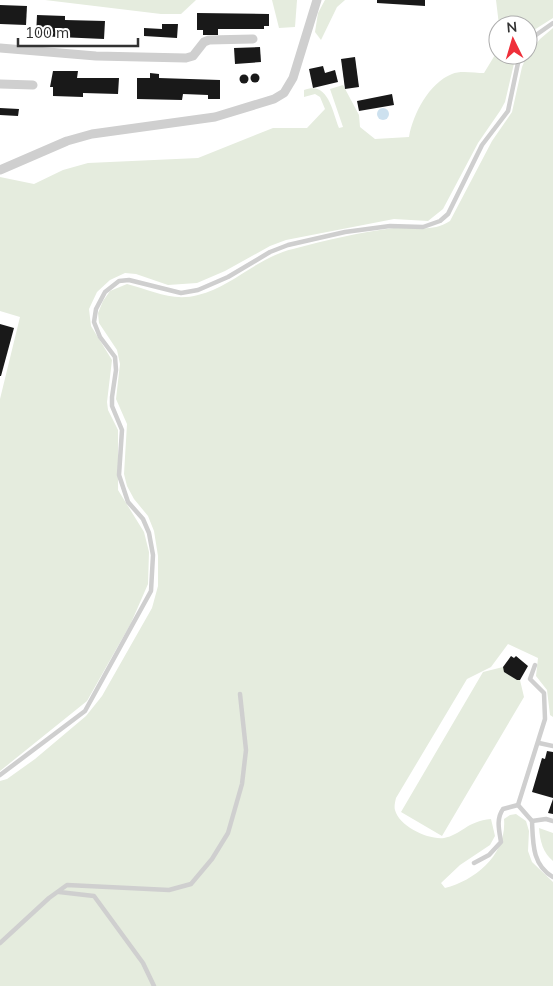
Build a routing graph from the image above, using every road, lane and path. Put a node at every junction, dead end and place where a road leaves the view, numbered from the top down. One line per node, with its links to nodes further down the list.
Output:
1 (317, 0): 9 (street)
2 (553, 23): 3 (lane)
3 (538, 34)
4 (253, 39): 5 (street)
5 (0, 48)
6 (518, 65): 14 (lane)
7 (0, 84): 8 (street)
8 (33, 86)
9 (0, 170)
10 (535, 665): 12 (lane)
11 (240, 694): 20 (lane)
12 (539, 743): 13 (lane); 15 (lane)
13 (553, 746)
14 (0, 775)
15 (518, 805): 16 (lane); 18 (lane)
16 (532, 821): 17 (lane); 19 (lane)
17 (553, 821)
18 (474, 863)
19 (553, 877)
20 (59, 892): 21 (lane); 22 (lane)
21 (0, 943)
22 (154, 986)

